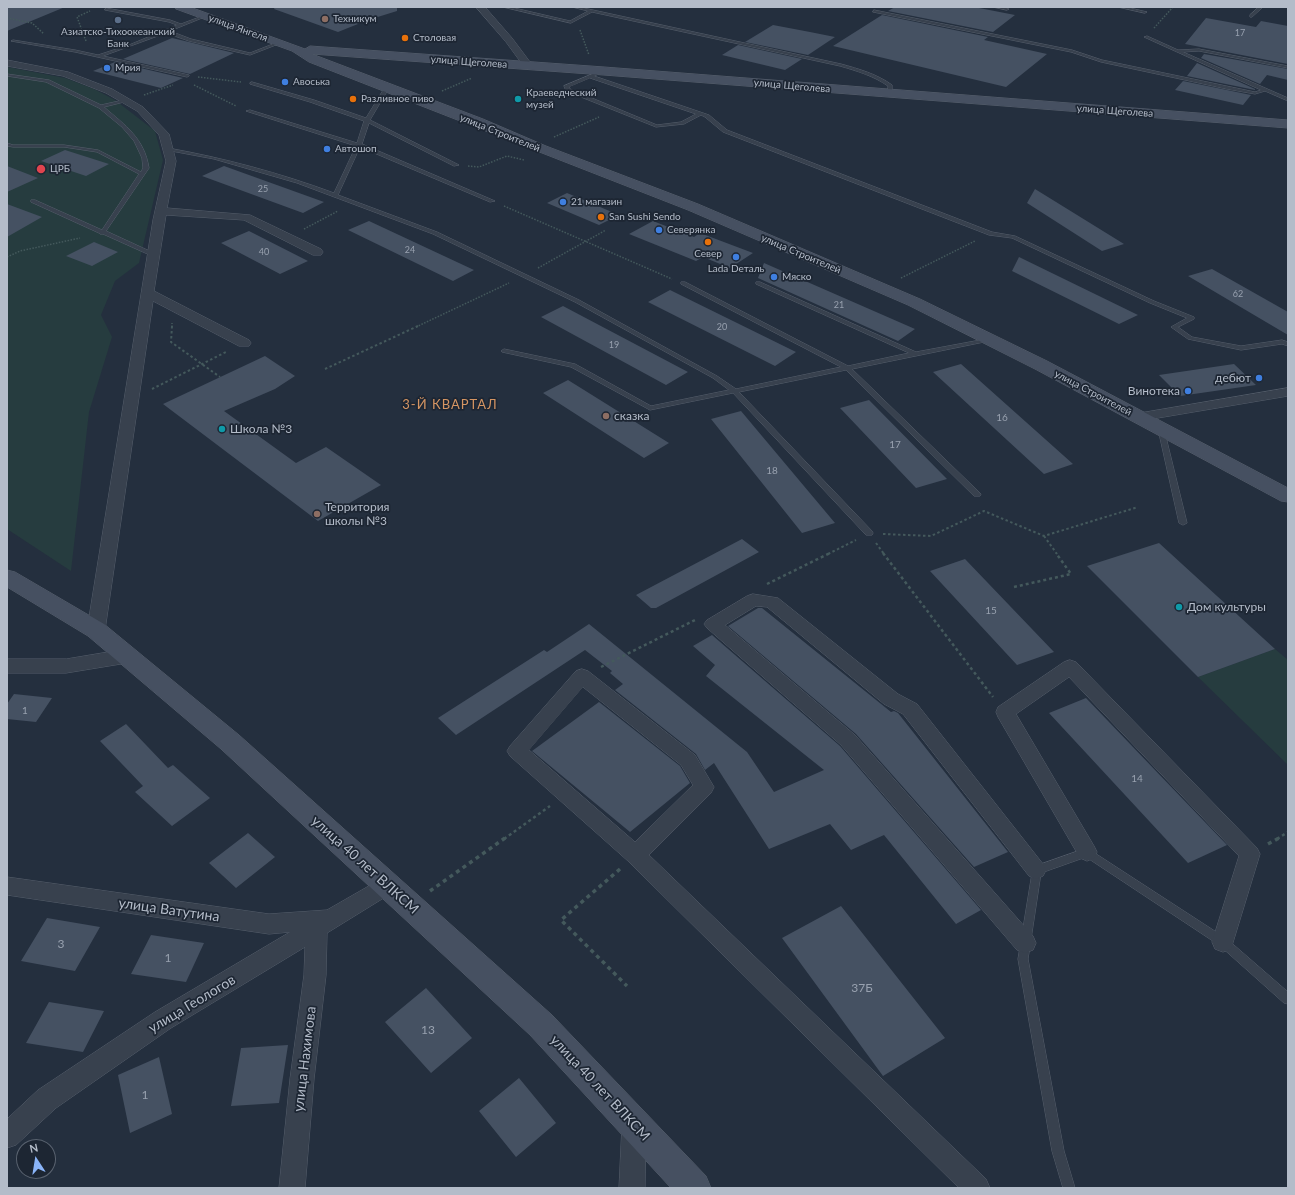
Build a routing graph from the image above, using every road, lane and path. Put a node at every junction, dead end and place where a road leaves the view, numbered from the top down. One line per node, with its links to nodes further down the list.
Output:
1 (180, 7): 14 (street, улица Янгеля)
2 (480, 7): 30 (street)
3 (505, 7): 12 (lane)
4 (574, 7): 12 (lane)
5 (880, 7): 38 (lane)
6 (995, 7): 11 (lane)
7 (1120, 7): 13 (lane)
8 (1172, 7): 20 (path)
9 (1261, 7): 15 (lane)
10 (106, 9): 18 (lane)
11 (1007, 9)
12 (591, 11): 39 (lane)
13 (1145, 12)
14 (204, 16): 18 (lane); 22 (street, улица Янгеля)
15 (1251, 16)
16 (7, 18): 23 (path)
17 (577, 24): 27 (path)
18 (181, 25): 19 (lane)
19 (168, 32): 22 (lane); 26 (lane)
20 (1146, 37): 25 (lane)
21 (12, 41): 23 (lane)
22 (279, 43): 24 (street, улица Янгеля)
23 (59, 48): 26 (lane)
24 (296, 49): 29 (street, улица Щеголева); 37 (street, улица Строителей)
25 (1176, 51): 31 (lane); 38 (lane)
26 (98, 56): 35 (lane)
27 (590, 56)
28 (7, 63): 40 (street)
29 (501, 64): 30 (street, улица Щеголева); 42 (path)
30 (528, 66): 32 (street, улица Щеголева)
31 (1288, 67)
32 (604, 71): 34 (lane); 39 (street, улица Щеголева)
33 (7, 75): 43 (lane)
34 (590, 76): 44 (lane); 46 (lane)
35 (186, 78): 36 (path); 40 (path); 45 (path)
36 (252, 83): 47 (lane)
37 (387, 88): 42 (street, улица Строителей); 47 (lane)
38 (1264, 90): 41 (lane)
39 (890, 94): 48 (street, улица Щеголева)
40 (126, 100): 43 (lane); 52 (street)
41 (1288, 100)
42 (421, 101): 71 (street, улица Строителей)
43 (101, 107): 54 (lane)
44 (616, 110): 46 (lane); 49 (path)
45 (248, 111): 51 (lane)
46 (700, 114): 62 (lane)
47 (367, 120): 51 (lane); 53 (lane)
48 (1288, 124)
49 (553, 137)
50 (7, 144): 54 (lane)
51 (359, 145): 55 (lane); 57 (lane)
52 (168, 149): 55 (lane); 59 (street)
53 (456, 165)
54 (142, 174): 61 (lane)
55 (336, 196): 58 (lane)
56 (33, 201): 61 (lane)
57 (492, 201): 64 (path)
58 (354, 203): 63 (path); 68 (lane)
59 (161, 211): 63 (street); 66 (street)
60 (606, 230): 64 (path)
61 (102, 233): 66 (lane); 67 (path)
62 (991, 234): 71 (path); 76 (lane)
63 (287, 237): 65 (street)
64 (585, 241): 68 (path); 69 (path)
65 (317, 252)
66 (154, 255): 72 (street)
67 (7, 257)
68 (524, 276): 81 (path); 83 (lane)
69 (683, 283): 80 (lane)
70 (758, 284): 78 (lane)
71 (881, 288): 74 (street, улица Строителей)
72 (148, 293): 73 (street); 85 (street)
73 (174, 306): 75 (street); 79 (path)
74 (989, 339): 78 (lane); 86 (street, улица Строителей)
75 (244, 343): 79 (path)
76 (1288, 344)
77 (504, 351): 83 (lane)
78 (916, 354): 80 (lane)
79 (202, 364): 82 (path); 85 (path)
80 (847, 368): 83 (lane); 88 (lane)
81 (325, 369)
82 (220, 377)
83 (735, 391): 92 (lane)
84 (1288, 392): 86 (street)
85 (132, 398): 96 (street)
86 (1140, 418): 87 (street, улица Строителей)
87 (1161, 429): 89 (street, улица Строителей); 91 (lane)
88 (976, 494)
89 (1288, 496)
90 (1138, 507): 93 (path)
91 (1183, 523)
92 (869, 533): 93 (path); 99 (path)
93 (1044, 536): 95 (path)
94 (7, 577): 96 (street, улица 40 лет ВЛКСМ)
95 (1014, 587)
96 (96, 630): 97 (street, улица 40 лет ВЛКСМ)
97 (127, 656): 98 (street); 104 (street, улица 40 лет ВЛКСМ)
98 (7, 666)
99 (1005, 712): 101 (street); 108 (street)
100 (566, 794): 102 (street); 102 (street); 106 (path)
101 (1087, 852): 103 (lane); 108 (lane)
102 (635, 855): 110 (path); 117 (street)
103 (1036, 870): 109 (lane); 109 (street)
104 (388, 885): 106 (street, улица 40 лет ВЛКСМ); 107 (street, улица Геологов)
105 (7, 886): 107 (street, улица Ватутина)
106 (410, 906): 112 (street, улица 40 лет ВЛКСМ)
107 (324, 924): 113 (street, улица Геологов); 114 (street, улица Нахимова)
108 (1224, 942): 111 (lane)
109 (1025, 943): 118 (lane)
110 (627, 986)
111 (1288, 999)
112 (634, 1124): 115 (street); 116 (street, улица 40 лет ВЛКСМ)
113 (7, 1136)
114 (292, 1188)
115 (632, 1188)
116 (694, 1188)
117 (977, 1188)
118 (1069, 1188)

